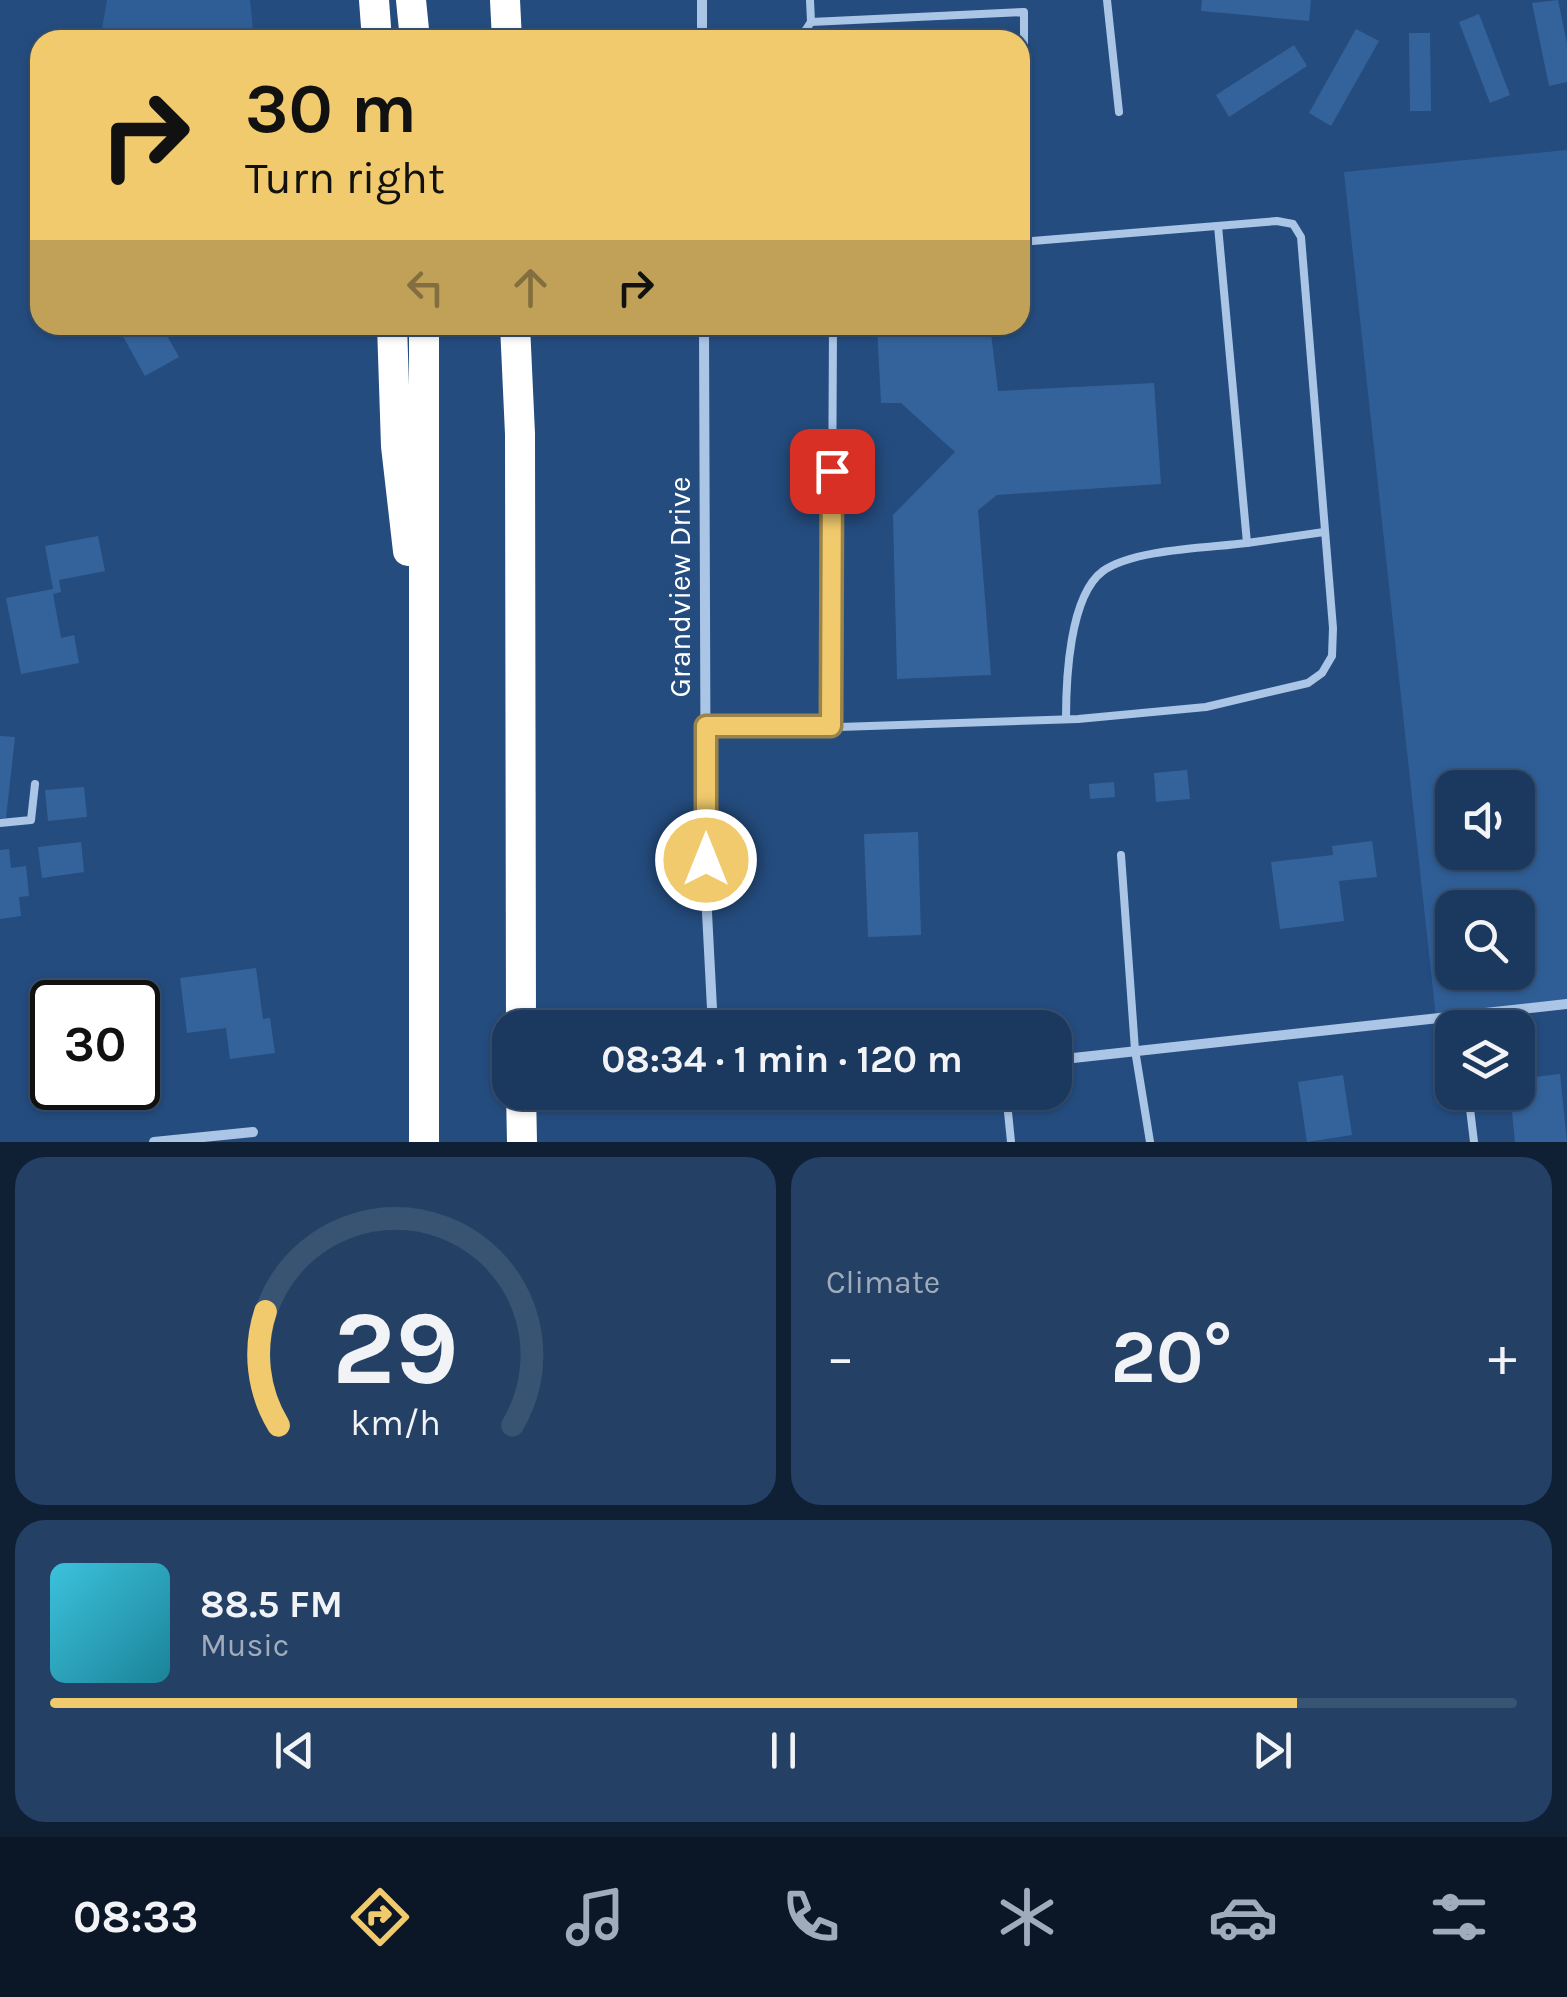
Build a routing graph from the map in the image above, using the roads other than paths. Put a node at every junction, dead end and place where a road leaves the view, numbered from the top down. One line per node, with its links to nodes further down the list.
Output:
1 (374, 0): 8 (highway)
2 (411, 0): 9 (highway)
3 (505, 0): 10 (highway)
4 (702, 0): 11 (street)
5 (810, 0): 7 (lane)
6 (1107, 0): 14 (lane)
7 (811, 22): 12 (lane); 13 (lane)
8 (376, 30)
9 (414, 30)
10 (506, 30)
11 (702, 30)
12 (806, 30)
13 (1024, 30)
14 (1119, 112)
15 (1218, 226): 16 (lane); 22 (lane); 23 (lane)
16 (1030, 241)
17 (392, 335): 24 (highway)
18 (424, 335): 24 (highway)
19 (515, 335): 32 (highway)
20 (704, 335): 26 (street, Grandview Drive)
21 (832, 335): 27 (lane)
22 (1324, 532): 23 (lane); 25 (lane)
23 (1247, 543): 25 (lane)
24 (424, 682): 43 (highway)
25 (1066, 719): 27 (lane)
26 (706, 726): 27 (lane); 33 (street, Grandview Drive)
27 (831, 726)
28 (35, 784): 29 (lane)
29 (0, 822)
30 (1122, 856): 36 (lane)
31 (1567, 1004): 34 (street)
32 (521, 1010)
33 (712, 1010)
34 (1531, 1010)
35 (1435, 1024): 36 (street)
36 (1135, 1050): 37 (street); 46 (lane)
37 (1072, 1058)
38 (521, 1110): 44 (highway)
39 (1008, 1110): 45 (lane)
40 (1470, 1110): 47 (lane)
41 (253, 1132): 42 (street)
42 (154, 1142)
43 (424, 1142)
44 (522, 1142)
45 (1011, 1142)
46 (1150, 1142)
47 (1474, 1142)

